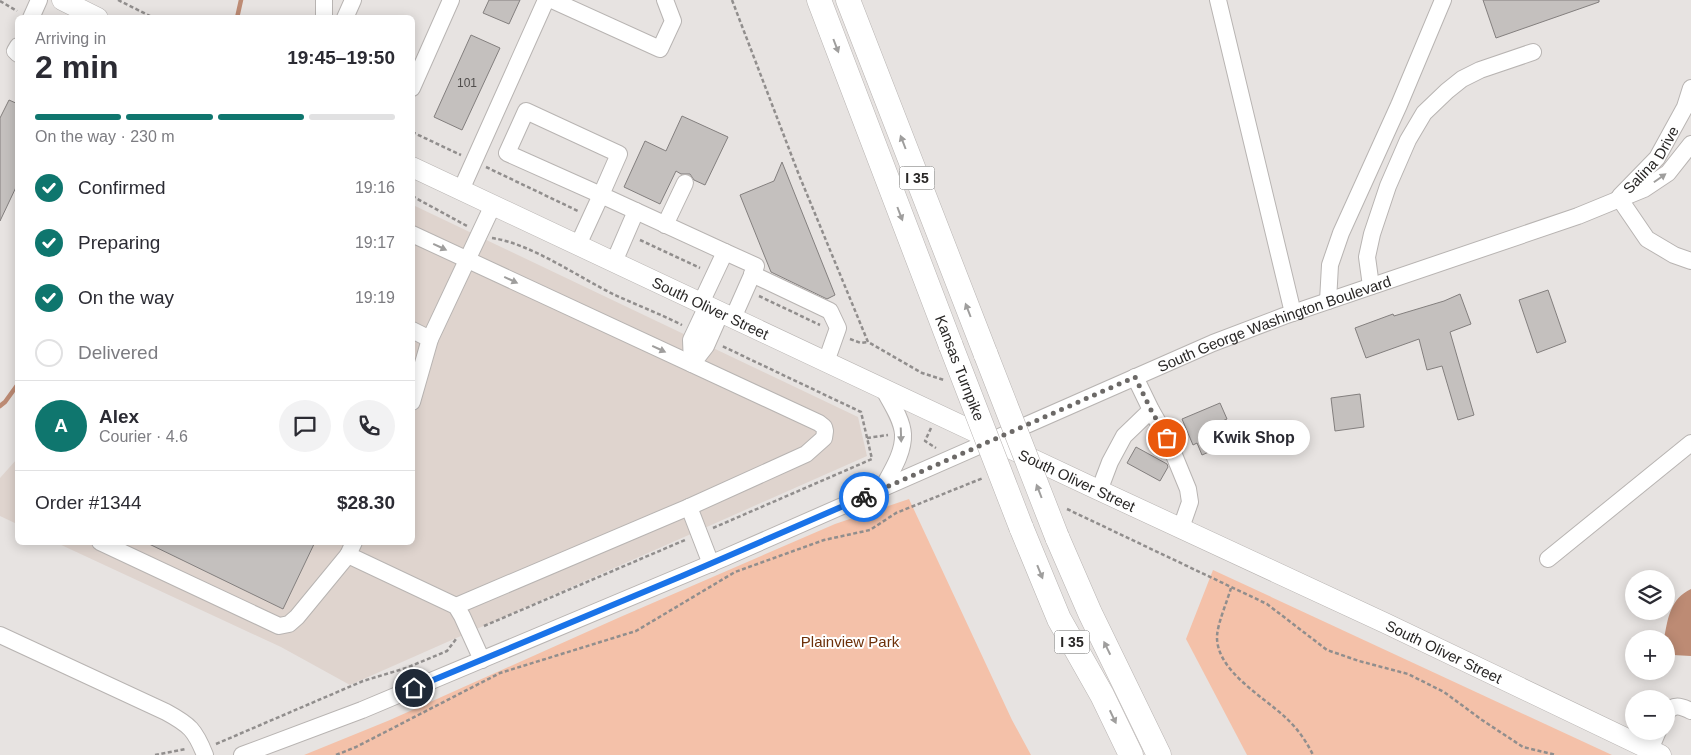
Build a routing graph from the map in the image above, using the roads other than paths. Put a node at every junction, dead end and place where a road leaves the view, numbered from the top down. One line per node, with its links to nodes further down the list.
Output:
1 (40, 0): 14 (street)
2 (62, 0): 15 (main road)
3 (324, 0): 16 (street)
4 (353, 0): 17 (street)
5 (451, 0): 19 (street)
6 (546, 0): 26 (street)
7 (552, 0): 13 (street)
8 (665, 0): 13 (street)
9 (819, 0): 69 (highway, Kansas Turnpike / I 35, one-way to 69, bridge)
10 (848, 0): 70 (highway, Kansas Turnpike / I 35, one-way to 10, bridge)
11 (1218, 0): 42 (street)
12 (1443, 0): 40 (street)
13 (583, 6)
14 (28, 15)
15 (92, 15)
16 (324, 15)
17 (346, 15)
18 (1533, 52): 39 (street)
19 (415, 81)
20 (1690, 97): 23 (street, Salina Drive)
21 (1691, 136): 23 (street)
22 (1691, 144): 28 (street, Salina Drive, one-way to 22)
23 (1657, 158): 28 (street, Salina Drive)
24 (415, 168): 26 (main road, South Oliver Street)
25 (685, 183): 31 (street)
26 (461, 190): 29 (main road, South Oliver Street)
27 (601, 195): 27 (street); 30 (street); 33 (street)
28 (1619, 198): 36 (street); 39 (street, South George Washington Boulevard)
29 (493, 205): 33 (main road, South Oliver Street); 35 (street)
30 (636, 212): 31 (street); 37 (street)
31 (665, 225): 34 (street)
32 (415, 235): 35 (street, one-way to 35)
33 (578, 245): 37 (main road, South Oliver Street)
34 (725, 252): 38 (street); 41 (street)
35 (467, 260): 44 (street); 46 (street, one-way to 46)
36 (1691, 261)
37 (614, 262): 41 (main road, South Oliver Street)
38 (752, 274): 41 (street); 45 (street)
39 (1371, 286): 40 (street, South George Washington Boulevard)
40 (1328, 301): 42 (street, South George Washington Boulevard)
41 (715, 310): 45 (main road, South Oliver Street); 46 (street)
42 (1293, 313): 47 (street, South George Washington Boulevard)
43 (415, 332): 44 (street)
44 (430, 339): 49 (street)
45 (826, 362): 48 (main road, South Oliver Street)
46 (692, 364): 55 (street)
47 (1135, 377): 50 (street); 51 (street, South George Washington Boulevard)
48 (884, 390): 51 (main road, South Oliver Street); 53 (street, one-way to 53)
49 (415, 392)
50 (1151, 410): 54 (street); 56 (street)
51 (992, 440): 53 (street, South George Washington Boulevard); 54 (main road, South Oliver Street)
52 (1691, 443): 59 (street)
53 (882, 489): 60 (street, South George Washington Boulevard)
54 (1099, 491): 56 (main road, South Oliver Street)
55 (689, 507): 60 (street); 61 (street)
56 (1181, 528): 67 (main road, South Oliver Street)
57 (110, 545): 58 (street)
58 (351, 549): 61 (street)
59 (1548, 559)
60 (711, 564): 63 (street, South George Washington Boulevard)
61 (456, 606): 63 (street)
62 (0, 635): 66 (street)
63 (482, 660): 68 (street, South George Washington Boulevard)
64 (1675, 706): 65 (street)
65 (1691, 711)
66 (204, 751)
67 (1655, 752)
68 (242, 755)
69 (1131, 755)
70 (1159, 755)

